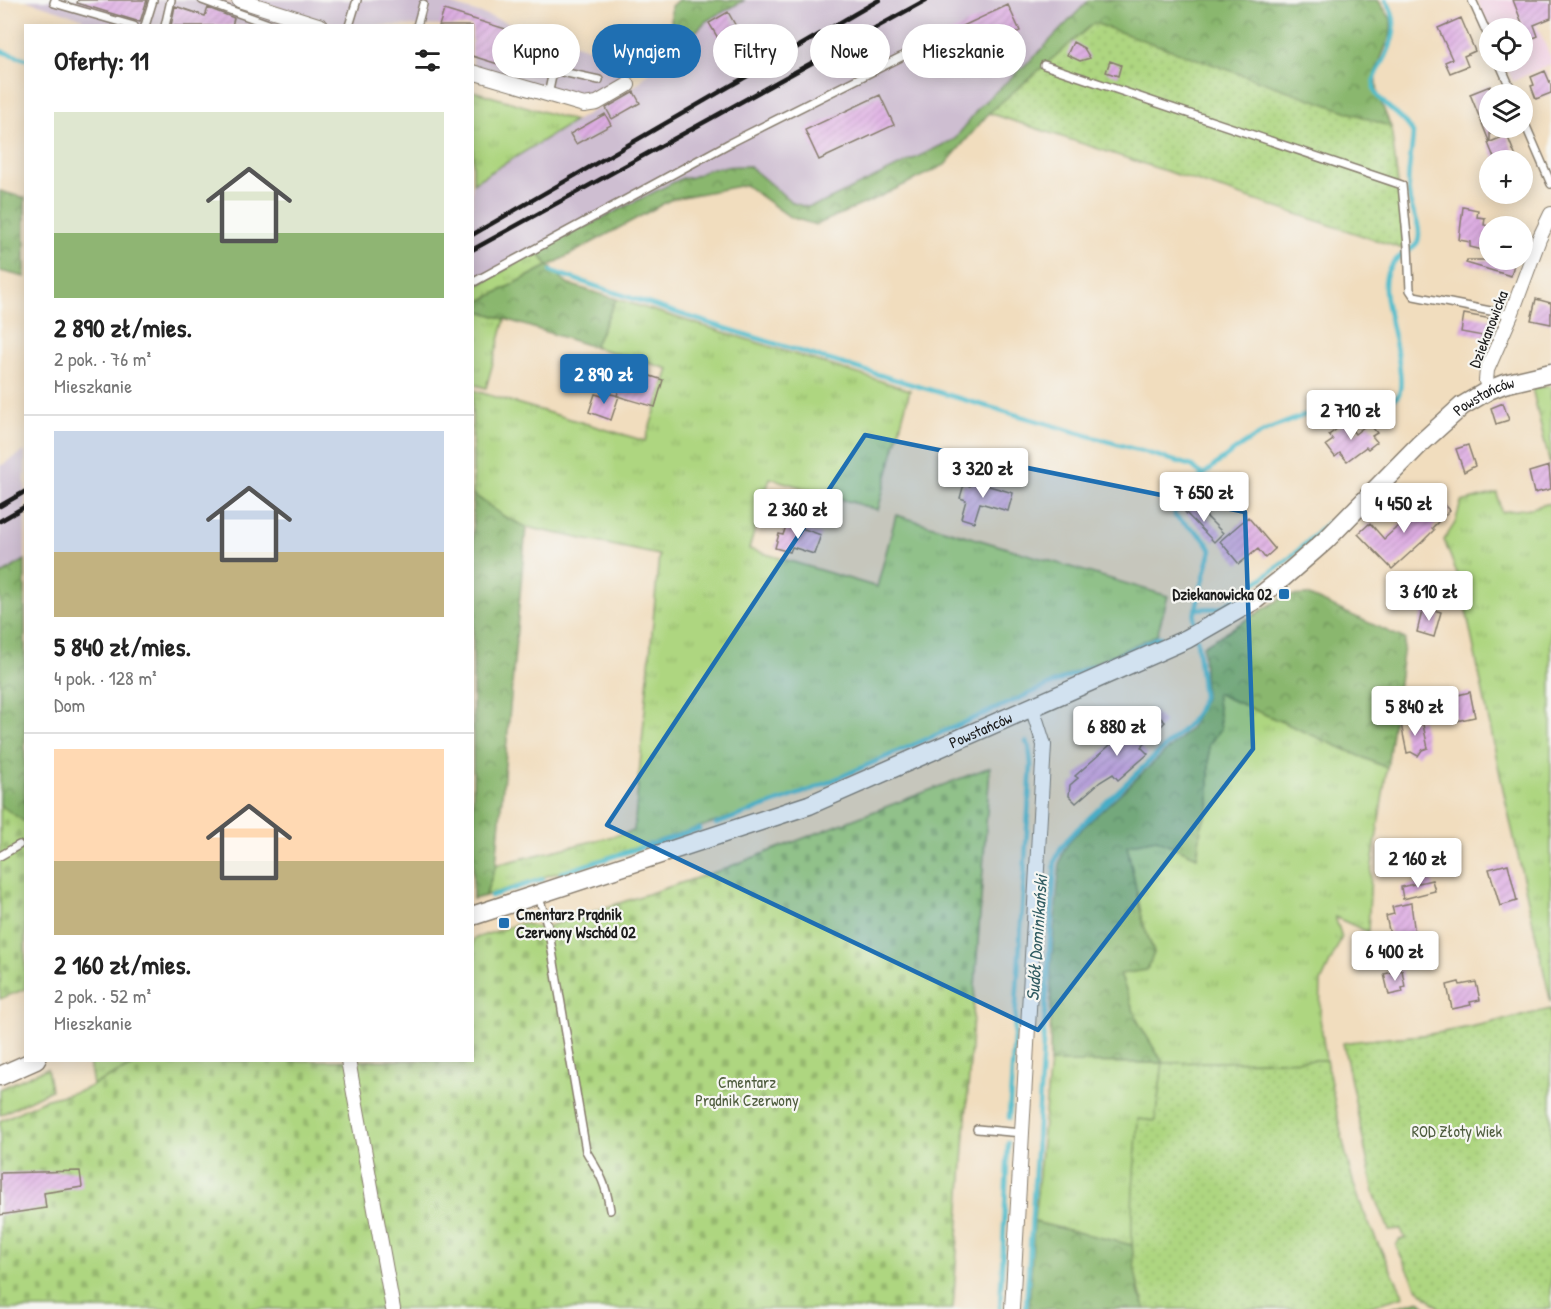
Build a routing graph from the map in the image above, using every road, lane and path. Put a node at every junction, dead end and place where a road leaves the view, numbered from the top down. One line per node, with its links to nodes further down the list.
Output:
1 (55, 0): 11 (lane)
2 (153, 0): 12 (lane)
3 (171, 0): 13 (lane)
4 (202, 0): 14 (lane)
5 (239, 0): 10 (street)
6 (357, 0): 15 (lane)
7 (1472, 0): 9 (lane)
8 (423, 4): 16 (lane)
9 (1480, 18)
10 (303, 23)
11 (128, 24)
12 (146, 24)
13 (165, 24)
14 (268, 24)
15 (350, 24)
16 (418, 24)
17 (902, 57): 28 (lane)
18 (1044, 66): 29 (lane)
19 (474, 73): 24 (street)
20 (580, 76): 22 (lane)
21 (551, 78): 24 (lane)
22 (599, 80)
23 (628, 85): 24 (street)
24 (548, 95)
25 (1531, 138): 26 (lane)
26 (1551, 184)
27 (1551, 214): 29 (street, Dziekanowicka)
28 (474, 282)
29 (1511, 315): 31 (street, Dziekanowicka)
30 (1551, 373): 31 (street, Powstańców)
31 (1489, 390): 32 (street, Powstańców)
32 (1032, 707): 35 (street, Powstańców); 41 (street)
33 (19, 845): 34 (lane)
34 (0, 856)
35 (538, 894): 36 (street, Powstańców); 42 (lane)
36 (474, 915)
37 (32, 1062): 39 (street)
38 (348, 1062): 43 (street)
39 (0, 1076)
40 (977, 1129): 41 (lane)
41 (1022, 1132): 44 (street)
42 (610, 1210)
43 (393, 1309)
44 (1012, 1309)

